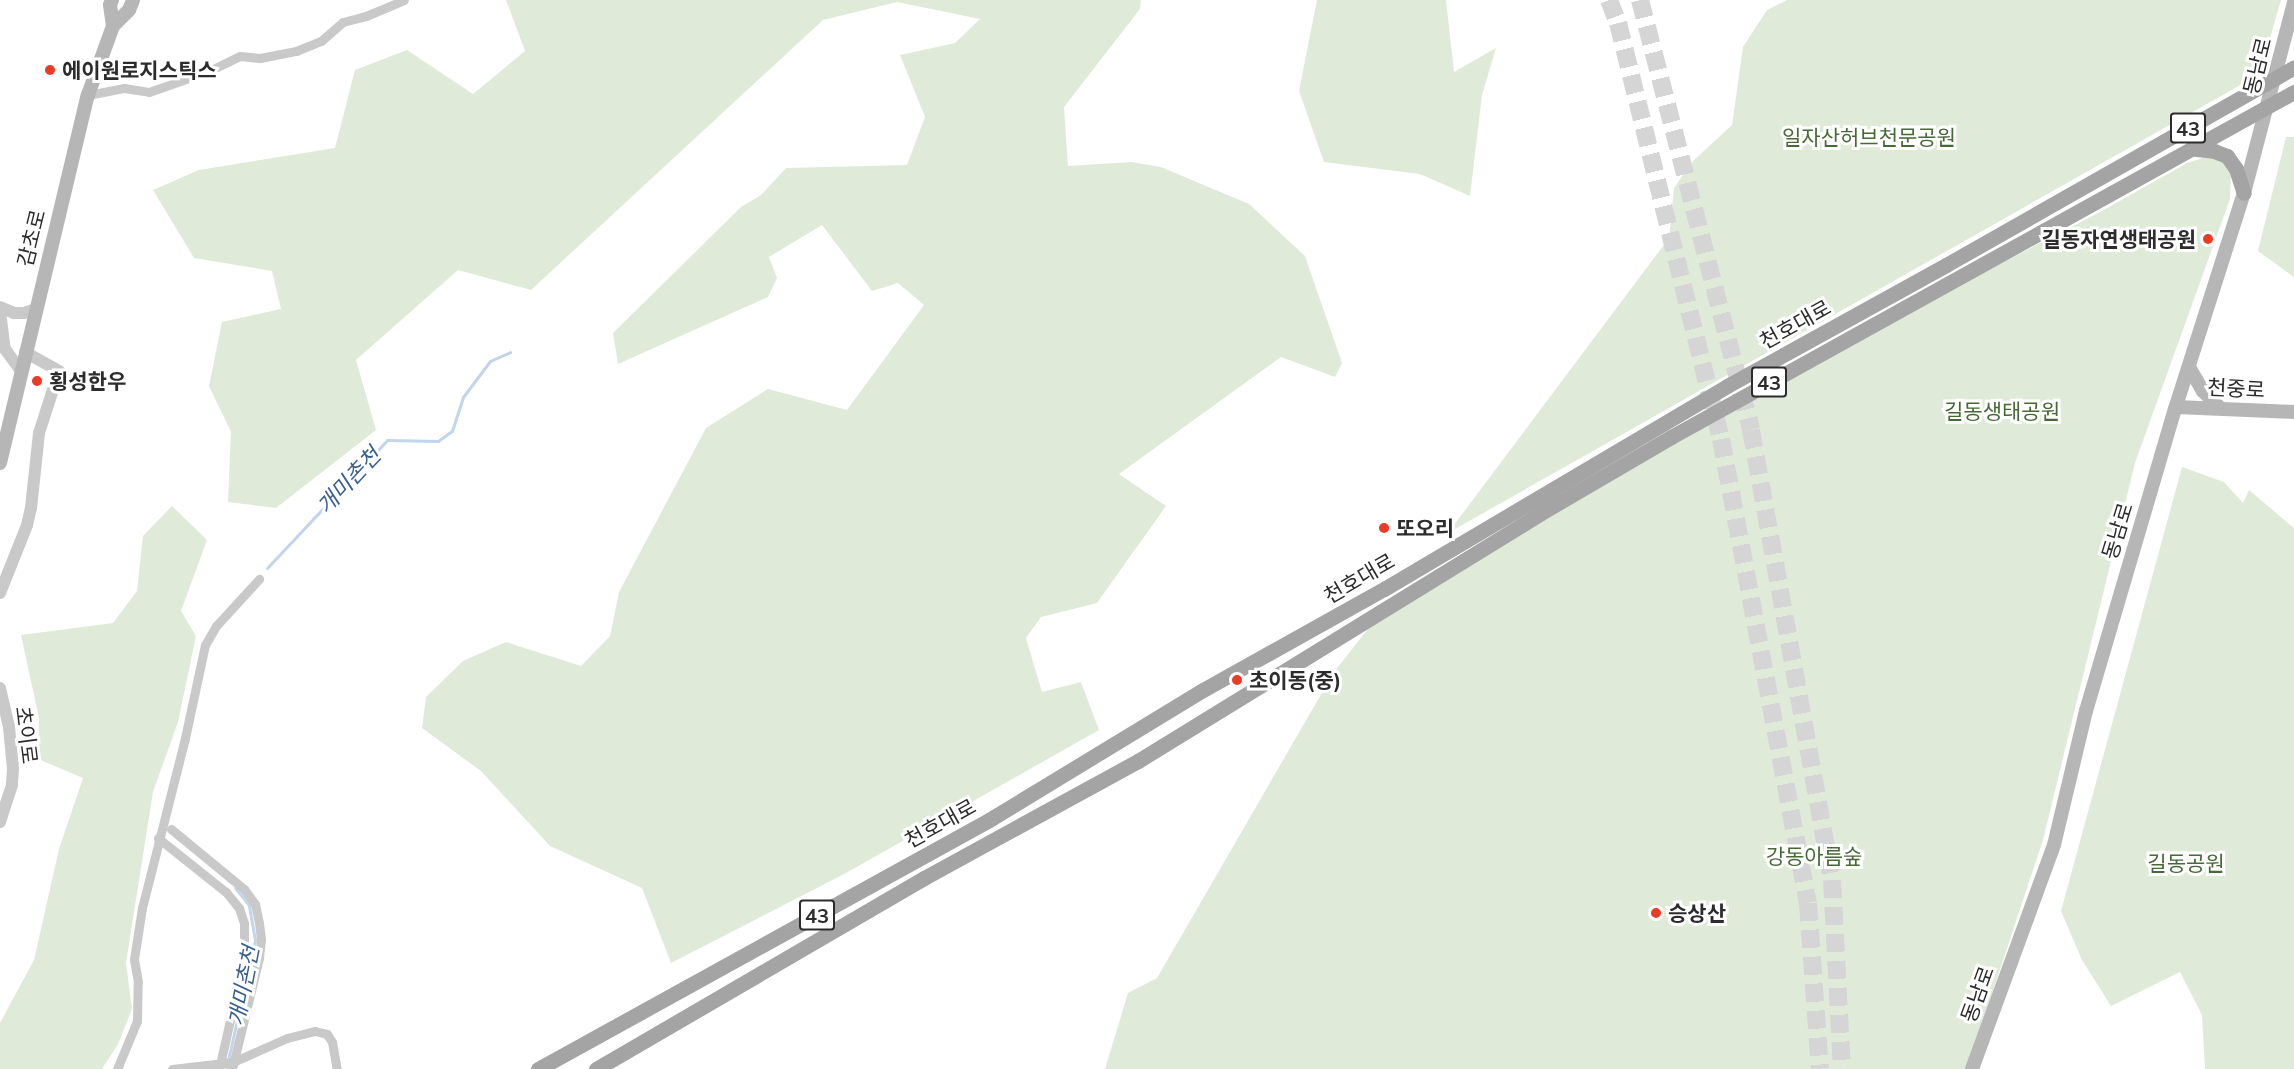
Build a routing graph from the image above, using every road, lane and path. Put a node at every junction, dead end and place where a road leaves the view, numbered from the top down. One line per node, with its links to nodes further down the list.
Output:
1 (112, 0): 5 (main road, 감초로)
2 (133, 0): 5 (main road, 감초로)
3 (404, 0): 9 (street)
4 (2294, 2): 7 (main road, 동남로)
5 (113, 26): 9 (main road, 감초로)
6 (2294, 67): 7 (main road, 천호대로 / 43)
7 (2276, 77): 10 (main road, 동남로); 33 (main road, 천호대로 / 43)
8 (2294, 92): 10 (main road, 천호대로 / 43)
9 (87, 95): 14 (main road, 감초로)
10 (2268, 107): 11 (main road, 천호대로 / 43); 12 (main road, 동남로)
11 (2196, 148): 12 (main road); 34 (main road, 천호대로 / 43)
12 (2244, 193): 16 (main road, 동남로)
13 (0, 309): 14 (street); 17 (street)
14 (36, 309): 15 (main road, 감초로)
15 (25, 352): 17 (main road, 감초로); 23 (street)
16 (2189, 367): 18 (main road, 동남로); 19 (main road)
17 (21, 371): 21 (main road, 감초로)
18 (2176, 407): 19 (main road, 천중로); 35 (main road, 동남로)
19 (2220, 408): 20 (main road, 천중로)
20 (2294, 412)
21 (0, 463)
22 (259, 579): 27 (street)
23 (0, 593)
24 (0, 688): 25 (street, 초이로)
25 (0, 822)
26 (171, 829): 28 (street)
27 (158, 838): 29 (street); 30 (street)
28 (233, 1066): 29 (street); 32 (street)
29 (220, 1067): 31 (street)
30 (117, 1069)
31 (172, 1069)
32 (337, 1069)
33 (538, 1069)
34 (596, 1069)
35 (1972, 1069)

